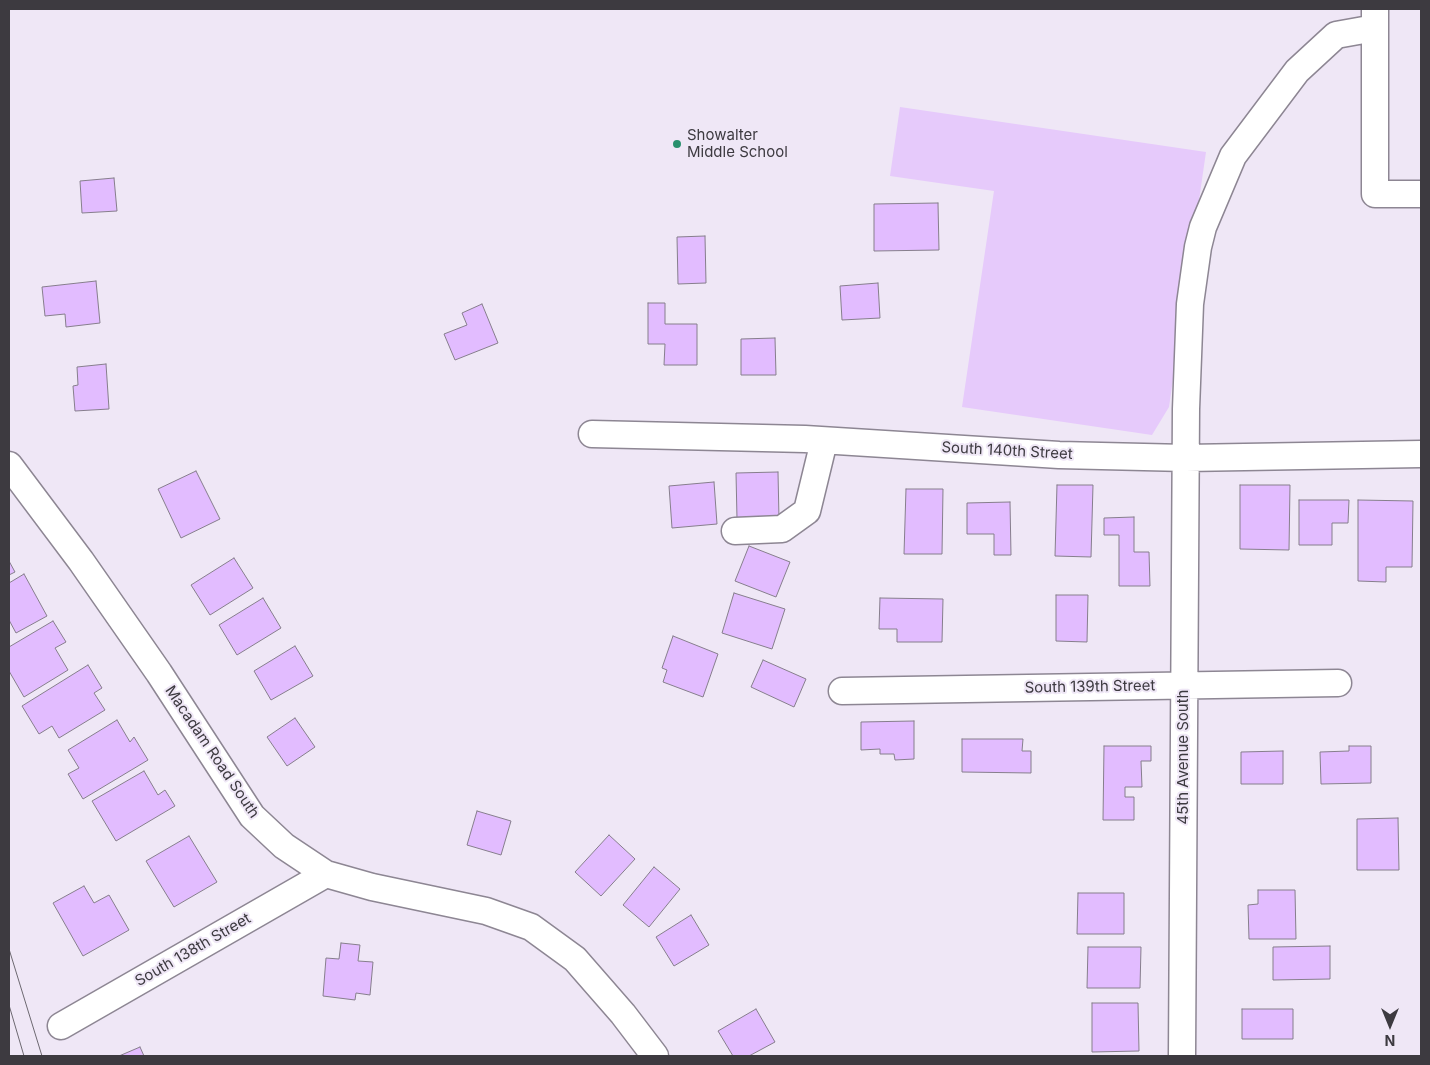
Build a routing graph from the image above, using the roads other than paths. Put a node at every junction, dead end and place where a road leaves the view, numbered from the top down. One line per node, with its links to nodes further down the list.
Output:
1 (1375, 18): 2 (street); 6 (street, 45th Avenue South)
2 (1421, 194)
3 (592, 434): 4 (street, South 140th Street)
4 (824, 440): 6 (street, South 140th Street); 8 (street)
5 (1421, 454): 6 (street, South 140th Street)
6 (1186, 458): 10 (street, 45th Avenue South)
7 (9, 465): 12 (street, Macadam Road South)
8 (735, 531)
9 (1338, 683): 10 (street, South 139th Street)
10 (1184, 686): 11 (street, South 139th Street); 15 (street, 45th Avenue South)
11 (842, 690)
12 (326, 874): 13 (street, South 138th Street); 14 (street, Macadam Road South)
13 (61, 1026)
14 (655, 1056)
15 (1182, 1056)

